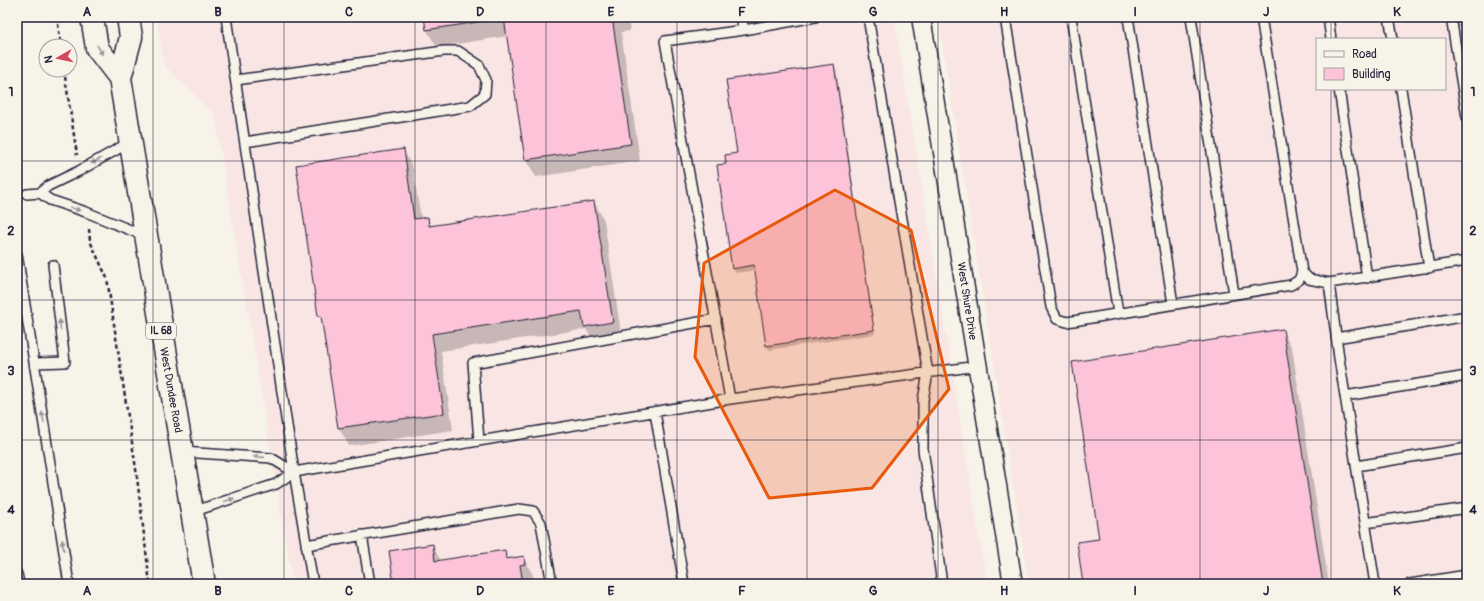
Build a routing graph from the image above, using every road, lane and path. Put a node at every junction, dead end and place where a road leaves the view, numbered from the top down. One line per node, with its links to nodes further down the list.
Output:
1 (57, 17): 18 (path)
2 (92, 17): 22 (main road, West Dundee Road / IL 68, one-way to 22)
3 (128, 17): 22 (main road, West Dundee Road / IL 68)
4 (226, 17): 23 (lane)
5 (741, 17): 17 (lane)
6 (815, 17): 17 (lane)
7 (868, 17): 49 (lane)
8 (921, 17): 48 (street, West Shure Drive)
9 (1005, 17): 43 (lane)
10 (1071, 17): 43 (lane)
11 (1128, 17): 42 (lane)
12 (1191, 17): 41 (lane)
13 (1261, 17): 38 (lane)
14 (1328, 17): 19 (lane)
15 (1389, 17): 20 (lane)
16 (1451, 17): 26 (lane)
17 (744, 30): 45 (lane)
18 (60, 38)
19 (1331, 38)
20 (1392, 38)
21 (65, 78): 29 (path)
22 (120, 78): 27 (main road, West Dundee Road / IL 68)
23 (236, 80): 28 (lane); 28 (lane)
24 (1338, 90): 39 (lane)
25 (1401, 90): 37 (lane)
26 (1467, 117)
27 (130, 142): 29 (lane, one-way to 29); 33 (main road, West Dundee Road / IL 68)
28 (245, 142): 58 (lane)
29 (79, 171): 30 (lane)
30 (40, 193): 31 (lane); 32 (lane, one-way to 32)
31 (27, 194)
32 (86, 212): 33 (lane); 68 (path)
33 (145, 236): 56 (main road, West Dundee Road / IL 68)
34 (17, 254): 47 (lane)
35 (1467, 261): 37 (lane)
36 (53, 265): 47 (lane, one-way to 36)
37 (1429, 268): 39 (lane)
38 (1302, 272): 40 (lane); 41 (lane)
39 (1367, 278): 40 (lane)
40 (1329, 283): 46 (lane)
41 (1234, 294): 42 (lane)
42 (1173, 304): 43 (lane)
43 (1118, 313)
44 (1467, 316): 46 (lane)
45 (716, 319): 52 (lane); 54 (lane)
46 (1336, 338): 51 (lane)
47 (35, 363): 67 (lane, one-way to 47)
48 (978, 366): 49 (lane); 75 (street, West Shure Drive)
49 (928, 373): 52 (lane); 74 (lane)
50 (1467, 376): 51 (lane)
51 (1345, 396): 57 (lane)
52 (730, 399): 53 (lane)
53 (655, 412): 54 (lane); 73 (lane)
54 (479, 441): 58 (lane)
55 (1467, 448): 57 (lane)
56 (182, 452): 58 (lane, one-way to 56); 60 (main road, West Dundee Road / IL 68)
57 (1356, 466): 61 (lane)
58 (294, 472): 60 (lane, one-way to 58); 63 (lane)
59 (1467, 508): 61 (lane)
60 (192, 512): 69 (main road, West Dundee Road / IL 68)
61 (1365, 523): 76 (lane)
62 (362, 535): 63 (lane); 71 (lane); 72 (lane)
63 (306, 545): 70 (lane)
64 (17, 574): 66 (lane)
65 (1467, 575): 77 (lane)
66 (19, 584)
67 (69, 584)
68 (150, 584)
69 (204, 584)
70 (313, 584)
71 (370, 584)
72 (552, 584)
73 (684, 584)
74 (942, 584)
75 (1013, 584)
76 (1375, 584)
77 (1410, 584)

